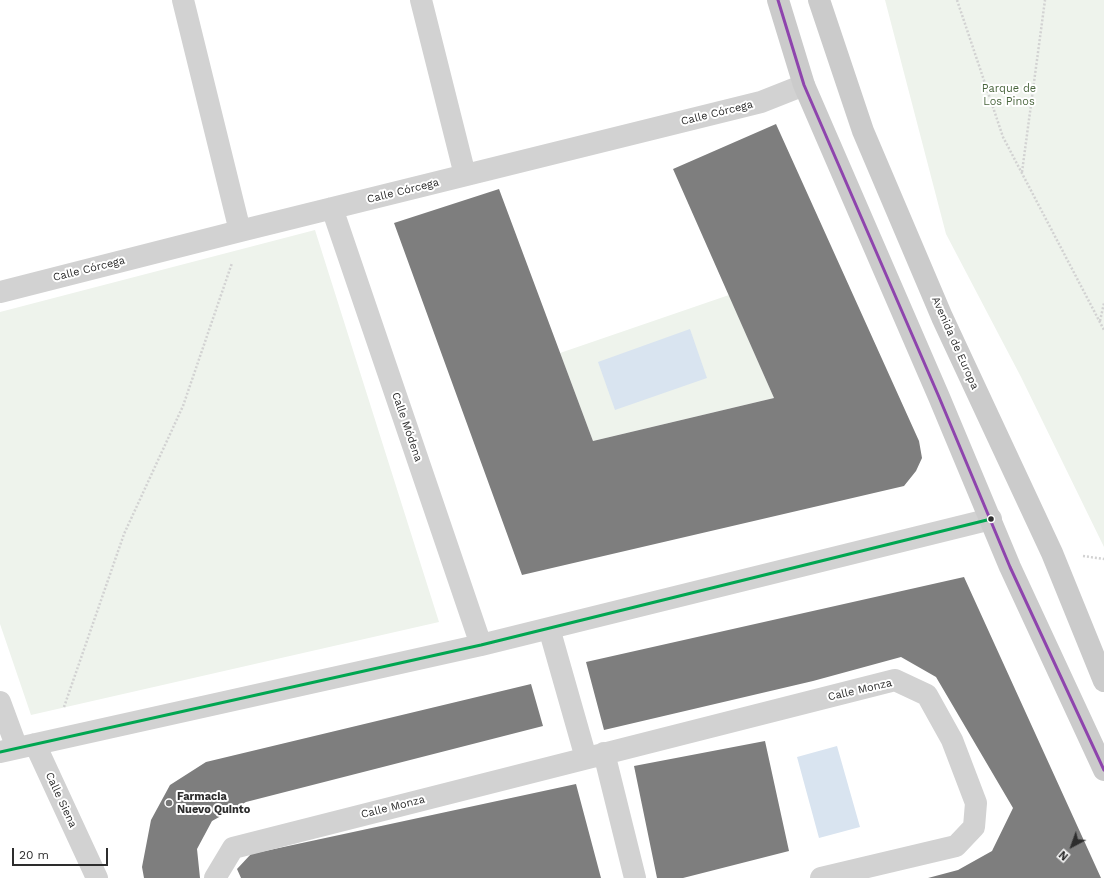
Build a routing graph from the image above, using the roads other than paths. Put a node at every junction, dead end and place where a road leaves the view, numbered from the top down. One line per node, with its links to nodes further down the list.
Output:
1 (183, 0): 8 (street)
2 (421, 0): 6 (street)
3 (778, 0): 5 (main road)
4 (819, 0): 13 (main road, Avenida de Europa)
5 (804, 84): 6 (street, Calle Córcega); 10 (main road)
6 (465, 175): 7 (street, Calle Córcega)
7 (332, 208): 8 (street, Calle Córcega); 12 (street, Calle Módena)
8 (240, 231): 9 (street, Calle Córcega)
9 (0, 292)
10 (991, 519): 11 (street); 17 (main road)
11 (549, 628): 12 (street); 16 (street)
12 (481, 645): 15 (street)
13 (1104, 681)
14 (0, 702): 15 (street, Calle Siena)
15 (17, 748): 18 (street, Calle Siena)
16 (595, 756): 19 (street, Calle Monza); 20 (street); 21 (street, Calle Monza)
17 (1104, 770)
18 (97, 878)
19 (216, 878)
20 (635, 878)
21 (821, 878)

